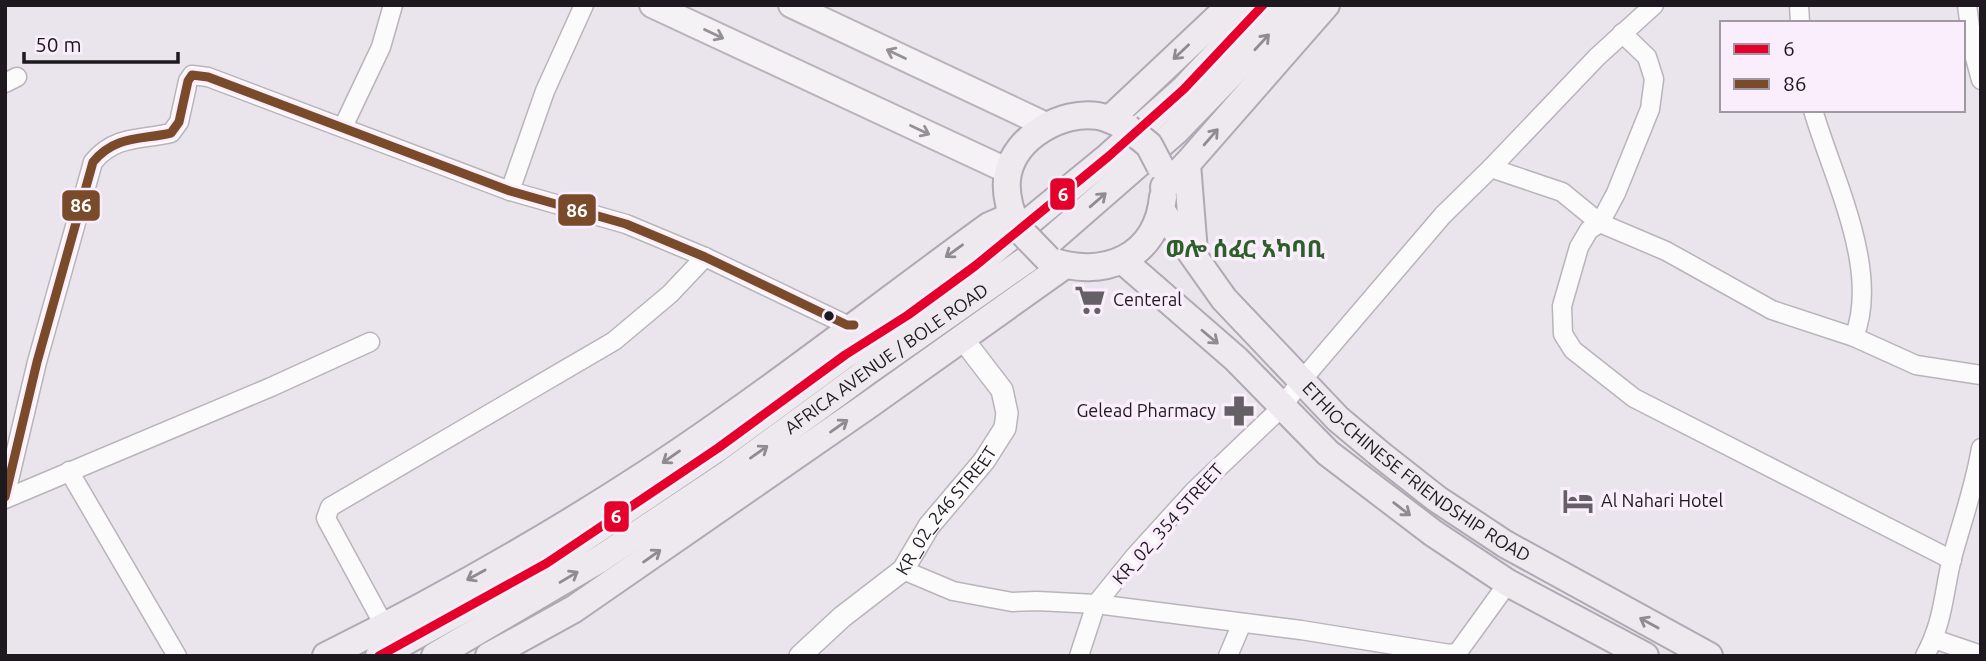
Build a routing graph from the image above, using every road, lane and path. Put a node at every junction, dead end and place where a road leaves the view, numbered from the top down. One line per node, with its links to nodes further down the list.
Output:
1 (393, 5): 16 (street)
2 (584, 5): 20 (street)
3 (652, 5): 19 (main road, one-way to 19)
4 (790, 5): 15 (main road, one-way to 4)
5 (1231, 5): 14 (main road, one-way to 14)
6 (1263, 5): 51 (main road, AFRICA AVENUE / BOLE ROAD)
7 (1294, 5): 52 (main road, AFRICA AVENUE / BOLE ROAD, one-way to 7)
8 (1326, 5): 17 (main road, one-way to 8)
9 (1654, 5): 11 (street, KR_02_354 STREET)
10 (1967, 5): 12 (street)
11 (1622, 33): 18 (street, KR_02_354 STREET); 23 (street)
12 (1981, 80)
13 (1814, 112): 31 (street)
14 (1119, 124): 15 (main road); 21 (main road, bridge)
15 (1046, 125): 19 (main road)
16 (343, 127): 20 (street); 39 (street)
17 (1187, 164): 21 (main road); 25 (main road)
18 (1492, 168): 23 (street); 35 (street, KR_02_354 STREET)
19 (1008, 171): 22 (main road)
20 (510, 191): 24 (street)
21 (1165, 198): 25 (main road, ETHIO-CHINESE FRIENDSHIP ROAD); 26 (main road)
22 (1014, 221): 27 (main road, bridge); 30 (main road, one-way to 30)
23 (1600, 223): 31 (street); 40 (street)
24 (705, 257): 30 (street); 45 (street)
25 (1194, 257): 35 (main road, ETHIO-CHINESE FRIENDSHIP ROAD)
26 (1122, 260): 27 (main road); 28 (main road, ETHIO-CHINESE FRIENDSHIP ROAD)
27 (1056, 262): 29 (main road, AFRICA AVENUE / BOLE ROAD)
28 (1150, 283): 29 (main road); 36 (main road, ETHIO-CHINESE FRIENDSHIP ROAD, one-way to 36)
29 (1033, 288): 32 (main road, AFRICA AVENUE / BOLE ROAD)
30 (854, 324): 45 (main road, one-way to 45)
31 (1854, 337): 34 (street)
32 (962, 338): 41 (street, KR_02_246 STREET); 53 (main road, AFRICA AVENUE / BOLE ROAD, one-way to 32)
33 (370, 342): 38 (street)
34 (1981, 375)
35 (1302, 380): 36 (street, KR_02_354 STREET); 58 (main road, ETHIO-CHINESE FRIENDSHIP ROAD, one-way to 35)
36 (1282, 408): 42 (main road, ETHIO-CHINESE FRIENDSHIP ROAD, one-way to 42); 43 (street, KR_02_354 STREET)
37 (1981, 448): 40 (street)
38 (69, 471): 39 (street); 49 (street)
39 (5, 498)
40 (1951, 560): 46 (street)
41 (902, 570): 43 (street); 54 (street, KR_02_246 STREET)
42 (1508, 583): 47 (street); 57 (main road, ETHIO-CHINESE FRIENDSHIP ROAD)
43 (1096, 604): 44 (street); 55 (street, KR_02_354 STREET)
44 (1242, 622): 47 (street); 56 (street)
45 (385, 626): 50 (main road)
46 (1934, 639): 48 (street); 59 (street)
47 (1460, 654)
48 (1981, 655)
49 (177, 656)
50 (326, 656)
51 (379, 656)
52 (435, 656)
53 (489, 656)
54 (800, 656)
55 (1079, 656)
56 (1228, 656)
57 (1645, 656)
58 (1709, 656)
59 (1925, 656)

